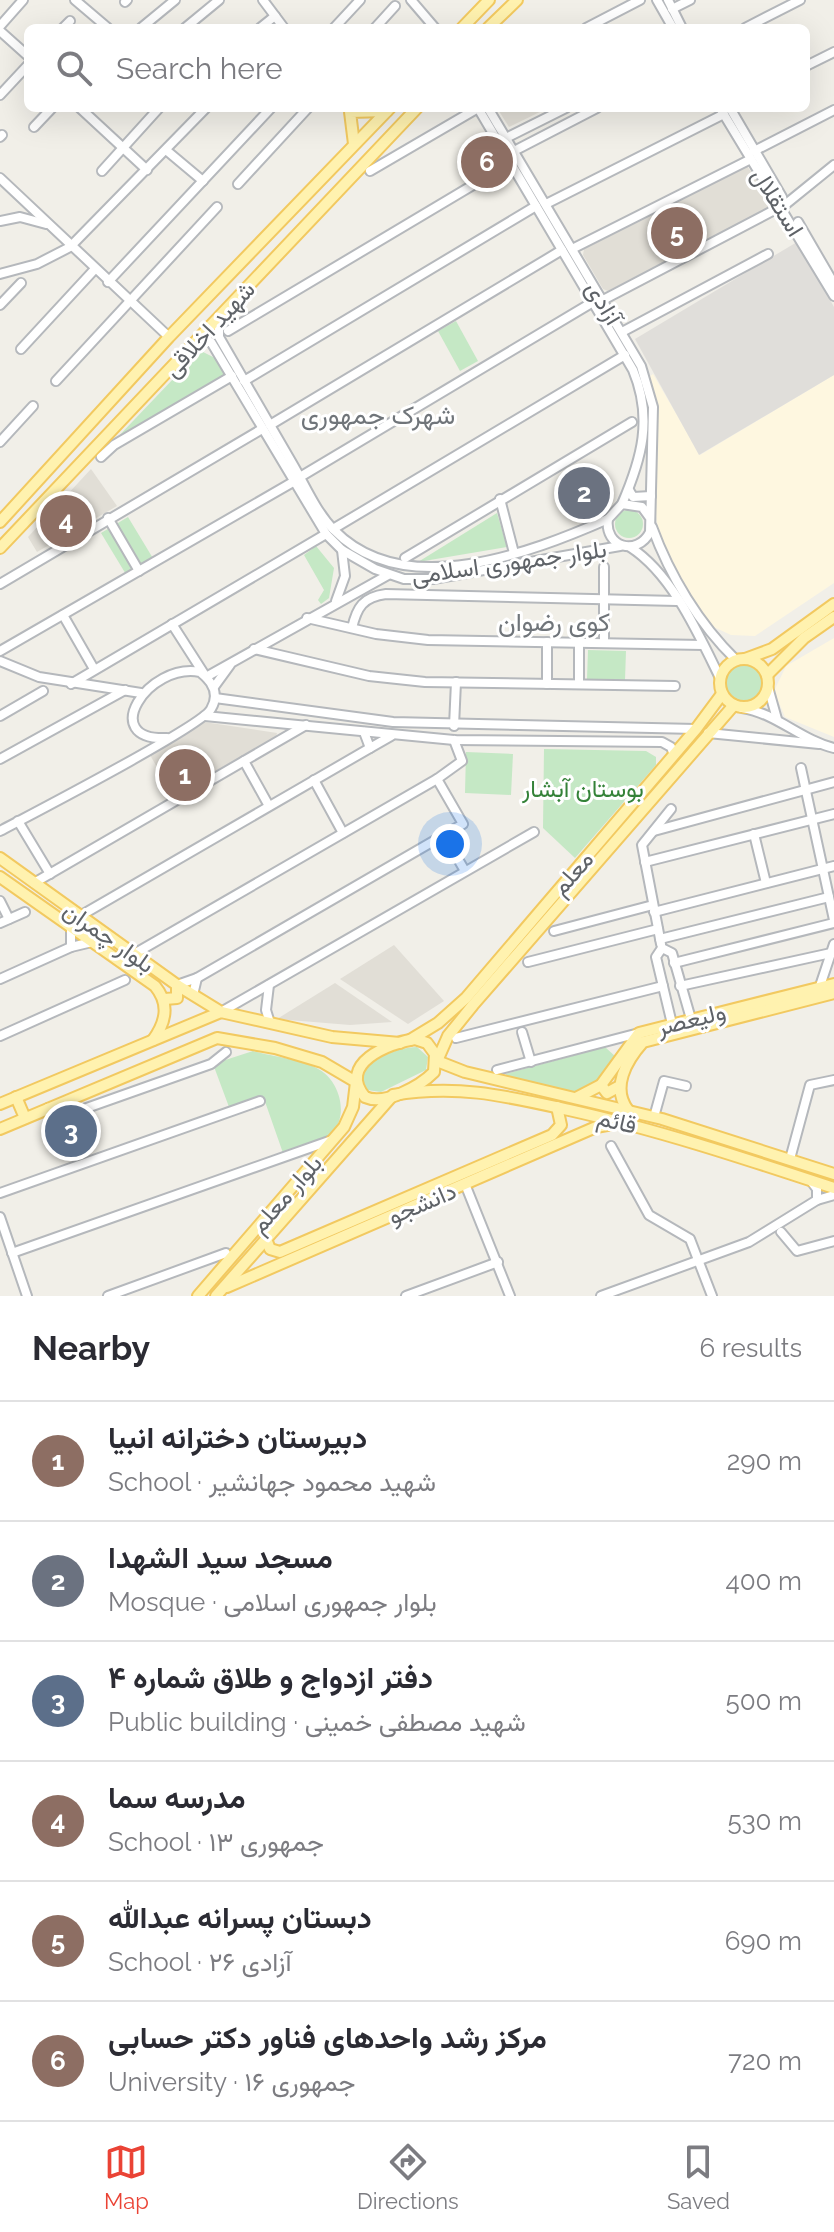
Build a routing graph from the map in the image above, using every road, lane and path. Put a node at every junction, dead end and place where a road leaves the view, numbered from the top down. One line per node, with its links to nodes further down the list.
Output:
1 (23, 0): 35 (street)
2 (75, 0): 20 (street)
3 (175, 0): 21 (street)
4 (219, 0): 22 (street)
5 (263, 0): 18 (street)
6 (360, 0): 25 (street)
7 (411, 0): 27 (street)
8 (490, 0): 17 (main road); 19 (main road)
9 (517, 0): 17 (main road)
10 (640, 0): 31 (street)
11 (657, 0): 32 (street)
12 (668, 0): 16 (street)
13 (690, 0): 16 (street)
14 (800, 0): 34 (street)
15 (395, 6): 26 (street)
16 (672, 9): 33 (street)
17 (504, 13): 30 (main road)
18 (275, 16): 23 (street); 24 (street)
19 (471, 18): 28 (main road); 29 (main road)
20 (103, 24)
21 (146, 24)
22 (190, 24)
23 (265, 24)
24 (281, 24)
25 (338, 24)
26 (379, 24)
27 (432, 24)
28 (466, 24)
29 (482, 24)
30 (490, 24)
31 (594, 24)
32 (671, 24)
33 (680, 24)
34 (753, 24)
35 (0, 28): 36 (street)
36 (24, 52)
37 (834, 52): 38 (street)
38 (810, 64)
39 (24, 69): 40 (street)
40 (0, 95)
41 (834, 110): 66 (street)
42 (48, 112): 58 (street)
43 (89, 112): 63 (street)
44 (155, 112): 63 (street)
45 (200, 112): 64 (street)
46 (267, 112): 73 (street)
47 (304, 112): 74 (street)
48 (348, 112): 61 (main road)
49 (386, 112): 61 (main road, شهید اخلاقی)
50 (413, 112): 92 (main road, شهید اخلاقی)
51 (471, 112): 71 (street)
52 (480, 112): 67 (street, آزادی)
53 (490, 112): 60 (street, آزادی)
54 (558, 112): 59 (street)
55 (589, 112): 62 (street)
56 (721, 112): 75 (street)
57 (726, 112): 66 (street, استقلال)
58 (34, 127)
59 (516, 133): 60 (street); 62 (street)
60 (506, 138): 65 (street, آزادی)
61 (354, 144): 95 (main road, شهید اخلاقی)
62 (524, 145): 65 (street)
63 (123, 148): 69 (street); 70 (street)
64 (166, 150): 69 (street); 73 (street)
65 (514, 151): 75 (street, آزادی)
66 (753, 155): 76 (street, استقلال); 81 (street)
67 (510, 163): 75 (street, آزادی); 93 (street)
68 (834, 165): 76 (street)
69 (147, 170): 80 (street)
70 (102, 171)
71 (370, 171)
72 (0, 178): 79 (street)
73 (203, 181): 86 (street)
74 (238, 184)
75 (541, 205): 81 (street, آزادی); 102 (street)
76 (784, 205): 85 (street, استقلال); 89 (street)
77 (217, 207): 90 (street)
78 (0, 221): 79 (street)
79 (47, 225): 80 (street)
80 (70, 247): 83 (street); 84 (street)
81 (567, 250): 89 (street, آزادی); 106 (street)
82 (768, 254): 94 (street)
83 (94, 270): 86 (street); 97 (street)
84 (0, 274)
85 (829, 279): 88 (street, استقلال)
86 (108, 282): 90 (street)
87 (21, 283): 91 (street)
88 (834, 296)
89 (598, 301): 94 (street, آزادی); 99 (street, آزادی); 111 (street)
90 (129, 302): 95 (street); 101 (street)
91 (0, 305)
92 (229, 309): 96 (street); 98 (main road, شهید اخلاقی)
93 (228, 331)
94 (622, 332): 113 (street, آزادی)
95 (169, 337): 104 (main road, شهید اخلاقی)
96 (215, 339): 98 (street); 100 (street, بلوار جمهوری اسلامی); 102 (street, بلوار جمهوری اسلامی)
97 (21, 349)
98 (187, 353): 107 (main road, شهید اخلاقی)
99 (625, 355): 112 (street, آزادی); 120 (street)
100 (232, 376): 106 (street, بلوار جمهوری اسلامی); 110 (street)
101 (56, 381)
102 (244, 381): 106 (street, بلوار جمهوری اسلامی)
103 (33, 406): 109 (street)
104 (94, 421): 107 (main road); 108 (main road, شهید اخلاقی)
105 (632, 422): 114 (street)
106 (266, 427): 111 (street, بلوار جمهوری اسلامی); 116 (street)
107 (109, 434): 110 (main road, شهید اخلاقی)
108 (78, 438): 110 (main road); 118 (main road, شهید اخلاقی)
109 (0, 442)
110 (96, 455): 122 (main road, شهید اخلاقی)
111 (296, 479): 120 (street, بلوار جمهوری اسلامی); 129 (street)
112 (628, 490): 113 (street); 115 (street, آزادی)
113 (651, 496): 119 (street, آزادی)
114 (500, 499): 124 (street); 125 (street)
115 (622, 504): 117 (street); 119 (street)
116 (108, 518): 129 (street); 131 (street)
117 (608, 519): 121 (street); 124 (street, بلوار جمهوری اسلامی)
118 (0, 522)
119 (651, 522): 121 (street); 148 (street)
120 (329, 532): 123 (street, بلوار جمهوری اسلامی); 126 (street, بلوار جمهوری اسلامی); 139 (street)
121 (626, 546): 128 (street, بلوار جمهوری اسلامی); 134 (street)
122 (0, 548)
123 (342, 550): 130 (street, بلوار جمهوری اسلامی); 133 (street)
124 (514, 553): 126 (street, بلوار جمهوری اسلامی)
125 (405, 558)
126 (492, 558): 128 (street)
127 (604, 567): 132 (street)
128 (494, 568): 130 (street, بلوار جمهوری اسلامی)
129 (139, 571): 136 (street)
130 (388, 575): 133 (street)
131 (0, 584)
132 (604, 600): 134 (street); 140 (street); 143 (street)
133 (336, 601): 138 (street)
134 (677, 601): 144 (street)
135 (834, 604): 146 (main road)
136 (63, 615): 147 (street); 152 (street)
137 (834, 617): 150 (main road)
138 (307, 618): 140 (street); 145 (street)
139 (172, 624): 152 (street); 153 (street)
140 (352, 628): 141 (street)
141 (547, 642): 142 (street); 158 (street)
142 (579, 643): 143 (street); 159 (street)
143 (604, 643): 144 (street)
144 (703, 645): 154 (street)
145 (254, 649): 151 (street); 156 (street)
146 (772, 649): 148 (main road); 150 (main road)
147 (0, 651)
148 (740, 659): 154 (main road); 155 (main road)
149 (0, 661): 157 (street)
150 (779, 661): 155 (main road)
151 (233, 662): 153 (street); 161 (street)
152 (94, 669): 157 (street)
153 (206, 677): 161 (street); 164 (street)
154 (720, 678): 165 (main road)
155 (768, 681): 167 (main road); 170 (street)
156 (456, 682): 158 (street); 172 (street)
157 (71, 684): 162 (street)
158 (547, 684): 159 (street)
159 (579, 684): 160 (street)
160 (675, 686)
161 (214, 687): 166 (street)
162 (125, 690): 164 (street); 183 (street)
163 (43, 691): 168 (street)
164 (141, 693): 177 (street)
165 (722, 694): 167 (main road); 173 (main road, معلم)
166 (215, 698): 169 (street); 172 (street)
167 (738, 706): 170 (street); 175 (main road, معلم)
168 (0, 713)
169 (205, 716): 171 (street); 177 (street)
170 (777, 720): 179 (street)
171 (306, 725): 174 (street); 184 (street)
172 (454, 726): 173 (street)
173 (696, 729): 182 (main road, معلم)
174 (364, 732): 176 (street); 180 (street)
175 (708, 733): 179 (street); 252 (main road, معلم)
176 (391, 736): 178 (street); 180 (street)
177 (167, 738): 194 (street)
178 (454, 740): 182 (street); 186 (street)
179 (819, 744): 181 (street)
180 (370, 748): 187 (street)
181 (834, 748)
182 (674, 755): 248 (main road, معلم)
183 (0, 759)
184 (244, 761): 190 (street); 206 (street)
185 (801, 768): 189 (street)
186 (437, 779): 198 (street); 200 (street)
187 (314, 780): 190 (street); 198 (street)
188 (834, 782): 189 (street)
189 (806, 790): 193 (street); 196 (street)
190 (269, 806): 214 (street)
191 (671, 809): 196 (street)
192 (834, 814): 193 (street)
193 (812, 819): 199 (street); 204 (street)
194 (18, 821): 195 (street); 206 (street)
195 (0, 831)
196 (654, 831): 202 (street)
197 (534, 832): 205 (street)
198 (343, 833): 224 (street)
199 (754, 834): 202 (street); 209 (street)
200 (444, 835): 205 (street); 227 (street)
201 (0, 858): 208 (main road, بلوار چمران)
202 (645, 862): 212 (street)
203 (834, 866): 204 (street)
204 (823, 869): 209 (street); 210 (street)
205 (465, 871): 232 (street)
206 (50, 874): 208 (street)
207 (0, 877): 217 (main road, بلوار چمران)
208 (34, 883): 214 (main road, بلوار چمران)
209 (766, 883): 212 (street)
210 (829, 897): 216 (street); 221 (street)
211 (0, 901): 215 (street)
212 (654, 908): 218 (street); 219 (street)
213 (25, 912): 215 (street)
214 (80, 916): 224 (main road, بلوار چمران)
215 (4, 921)
216 (834, 922): 226 (street)
217 (71, 927): 220 (main road, بلوار چمران); 222 (street)
218 (658, 929): 221 (street); 225 (street)
219 (554, 931)
220 (92, 942): 222 (street); 238 (main road, بلوار چمران)
221 (661, 943): 226 (street); 233 (street)
222 (71, 947): 228 (street)
223 (833, 948): 234 (street); 235 (street)
224 (134, 954): 231 (main road, بلوار چمران)
225 (528, 962)
226 (674, 963): 234 (street)
227 (197, 978): 231 (street); 237 (street)
228 (0, 979)
229 (125, 980): 245 (street)
230 (834, 984): 235 (main road, ولیعصر)
231 (177, 985): 237 (main road, بلوار چمران); 238 (main road)
232 (269, 985): 239 (street); 241 (street)
233 (663, 986): 242 (street); 246 (street)
234 (680, 986): 240 (street)
235 (820, 986): 240 (main road, ولیعصر)
236 (834, 993): 260 (main road, ولیعصر)
237 (193, 995): 239 (main road, بلوار چمران)
238 (165, 999): 247 (main road, بلوار چمران)
239 (221, 1012): 241 (main road, بلوار چمران); 247 (main road)
240 (691, 1019): 242 (main road, ولیعصر)
241 (270, 1023): 248 (main road, بلوار چمران)
242 (672, 1024): 244 (main road, ولیعصر)
243 (522, 1032): 253 (street)
244 (639, 1033): 249 (street); 251 (main road, ولیعصر)
245 (0, 1036)
246 (456, 1038)
247 (152, 1040): 263 (main road)
248 (405, 1041): 252 (main road, قائم); 257 (main road, معلم)
249 (610, 1041): 251 (street); 253 (street)
250 (226, 1052): 268 (street)
251 (622, 1053): 258 (main road, ولیعصر)
252 (437, 1061): 255 (main road, قائم); 262 (main road, معلم)
253 (531, 1062): 254 (street)
254 (497, 1070)
255 (465, 1072): 261 (main road); 264 (main road, قائم)
256 (834, 1080): 279 (street)
257 (356, 1082): 262 (main road, قائم); 268 (main road); 272 (main road, بلوار معلم)
258 (601, 1085): 260 (main road); 264 (main road, ولیعصر)
259 (686, 1086): 270 (street)
260 (618, 1087): 269 (main road)
261 (462, 1089): 262 (main road, قائم); 267 (main road, قائم)
262 (393, 1095): 275 (main road, بلوار معلم)
263 (16, 1097): 266 (main road); 271 (main road)
264 (576, 1098): 269 (main road, قائم)
265 (260, 1101): 285 (street)
266 (0, 1104)
267 (557, 1107): 273 (main road, قائم); 282 (main road, دانشجو)
268 (48, 1108): 271 (main road)
269 (628, 1110): 270 (main road, قائم)
270 (654, 1117): 279 (main road, قائم)
271 (25, 1118): 274 (main road)
272 (347, 1121): 275 (main road); 276 (main road, بلوار معلم)
273 (624, 1122): 282 (main road, دانشجو); 283 (main road, قائم)
274 (0, 1129)
275 (362, 1131): 291 (main road, بلوار معلم)
276 (332, 1140): 278 (street); 280 (main road, بلوار معلم)
277 (611, 1146): 295 (street)
278 (310, 1148): 280 (street); 293 (street)
279 (790, 1159): 281 (main road, قائم)
280 (315, 1161): 300 (main road, بلوار معلم)
281 (834, 1174)
282 (463, 1179): 289 (main road, دانشجو); 296 (street)
283 (811, 1180): 284 (main road, قائم); 287 (street)
284 (834, 1188)
285 (0, 1193)
286 (834, 1195): 287 (street)
287 (817, 1200): 295 (street)
288 (0, 1217): 293 (street)
289 (340, 1232): 291 (main road, دانشجو); 297 (main road, دانشجو)
290 (781, 1232): 292 (street)
291 (266, 1239): 297 (main road, بلوار معلم)
292 (834, 1241)
293 (12, 1253): 298 (street)
294 (226, 1253): 299 (street)
295 (699, 1260): 303 (street); 304 (street)
296 (498, 1262): 301 (street); 302 (street)
297 (219, 1293)
298 (27, 1296)
299 (108, 1296)
300 (198, 1296)
301 (406, 1296)
302 (510, 1296)
303 (601, 1296)
304 (712, 1296)

